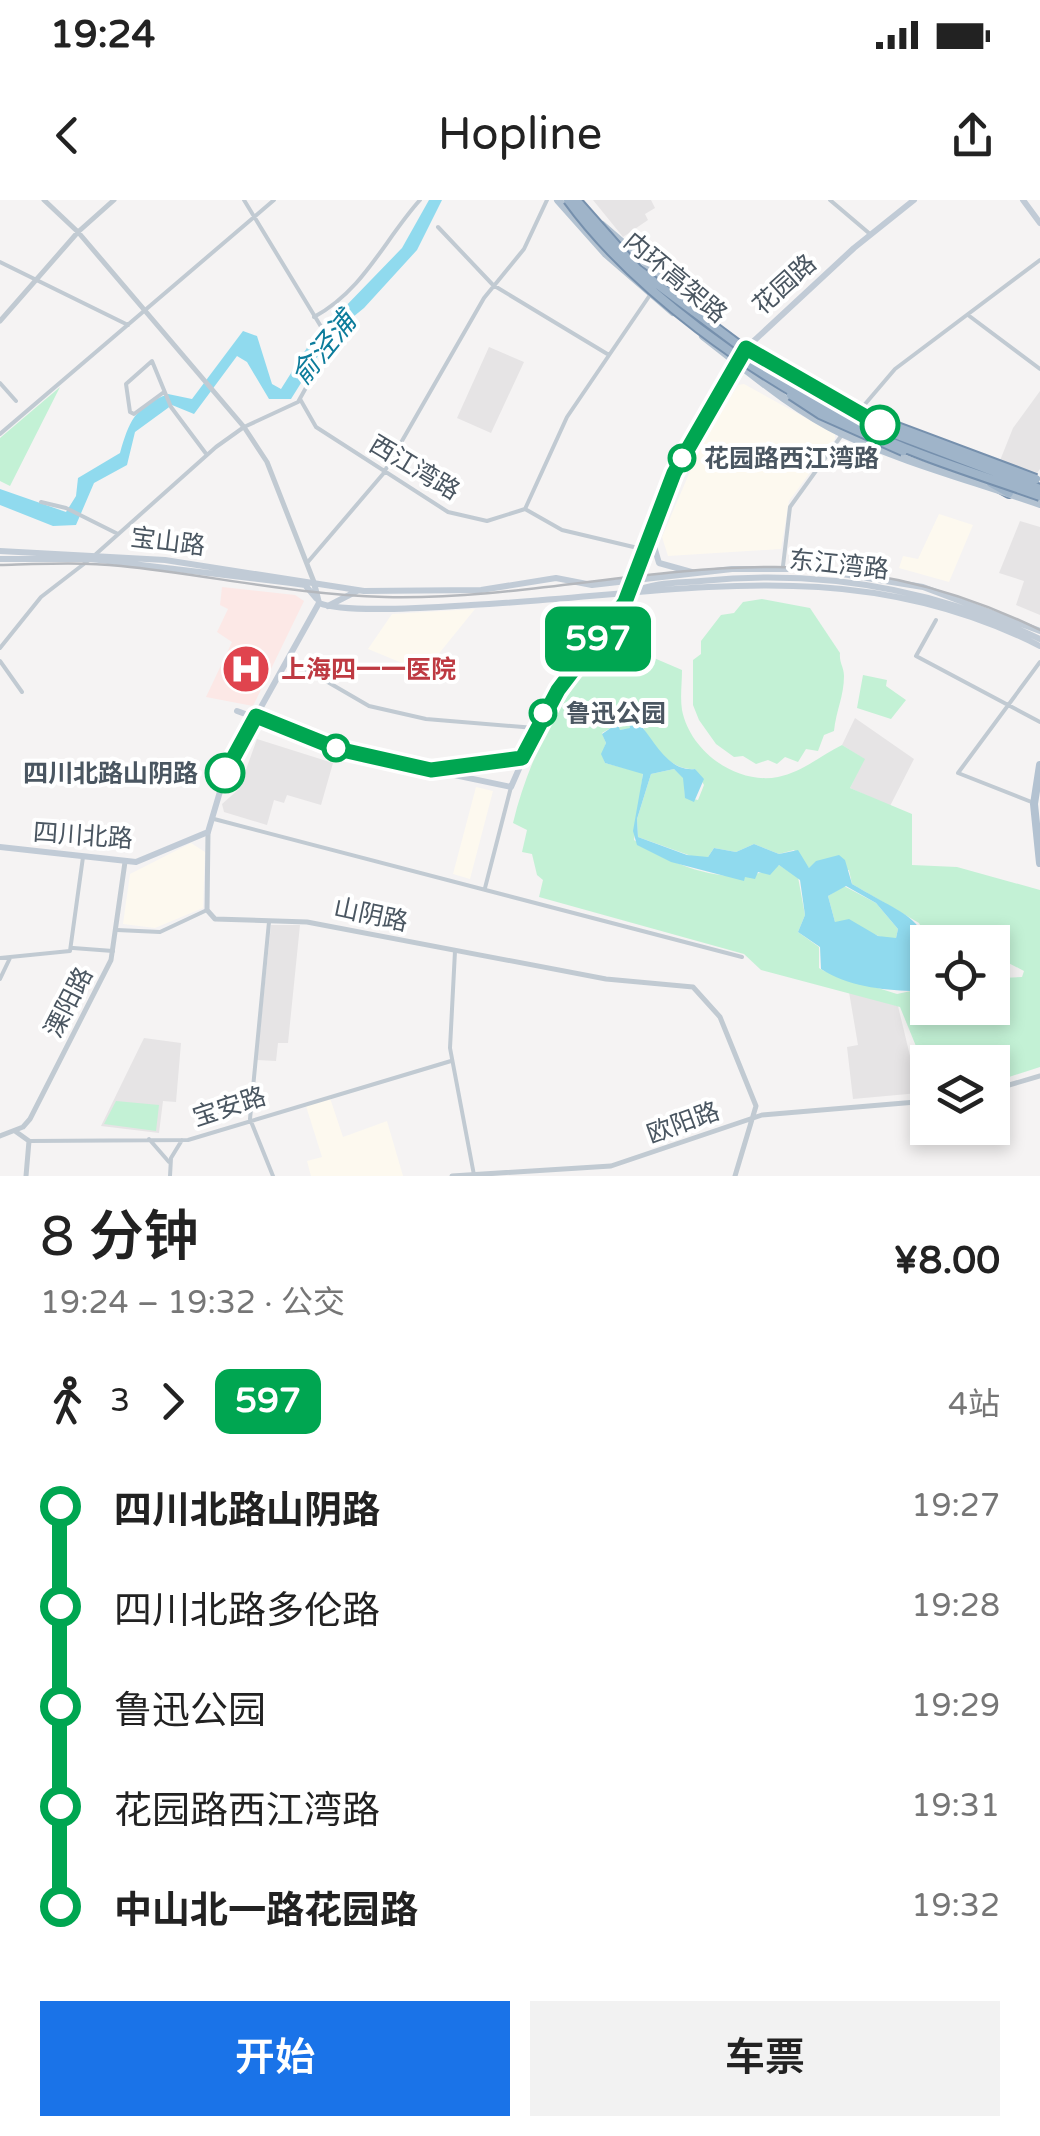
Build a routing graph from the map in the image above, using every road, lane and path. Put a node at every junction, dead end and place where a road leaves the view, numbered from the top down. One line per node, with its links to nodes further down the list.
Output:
1 (44, 200): 15 (street)
2 (114, 200): 15 (street)
3 (244, 200): 12 (street)
4 (274, 200): 12 (street)
5 (548, 200): 20 (street)
6 (558, 200): 21 (main road)
7 (575, 200): 27 (main road); 30 (highway, 内环高架路, bridge); 42 (highway, 内环高架路, bridge)
8 (830, 200): 16 (street)
9 (914, 200): 16 (main road, 花园路)
10 (1023, 200): 13 (main road)
11 (416, 201): 24 (street)
12 (254, 215): 22 (street); 24 (street)
13 (1040, 223)
14 (438, 227): 20 (street)
15 (78, 232): 19 (street); 22 (street)
16 (870, 234): 27 (main road, 花园路)
17 (1040, 260): 23 (street)
18 (0, 262): 19 (street)
19 (38, 282): 25 (street); 26 (street)
20 (493, 284): 28 (street); 41 (street)
21 (650, 294): 28 (street); 29 (main road)
22 (143, 310): 26 (street); 37 (street)
23 (968, 315): 31 (street); 36 (street)
24 (314, 317): 34 (street)
25 (0, 321)
26 (128, 325): 38 (street)
27 (746, 348): 29 (main road, 花园路); 36 (main road)
28 (610, 356): 46 (street)
29 (736, 362): 39 (main road); 47 (main road, 花园路)
30 (752, 364): 42 (highway, 内环高架路, bridge); 43 (highway, bridge)
31 (1040, 369)
32 (0, 383): 35 (street)
33 (164, 393): 33 (street); 40 (street)
34 (300, 399): 37 (street); 41 (street, 西江湾路)
35 (16, 401)
36 (856, 415): 39 (street); 42 (main road)
37 (244, 428): 40 (street); 53 (street)
38 (0, 434)
39 (843, 434): 43 (main road); 54 (street)
40 (206, 455): 48 (street)
41 (384, 474): 46 (street, 西江湾路); 53 (street)
42 (1039, 484)
43 (1009, 493): 45 (main road)
44 (42, 502): 48 (street)
45 (1040, 504)
46 (525, 509): 49 (street)
47 (651, 530): 49 (main road, 花园路); 55 (main road)
48 (118, 534): 51 (street)
49 (642, 549): 57 (main road, 花园路)
50 (0, 551): 51 (main road, 宝山路)
51 (94, 556): 52 (main road, 宝山路); 56 (main road, 宝山路); 58 (main road, 宝山路); 67 (street)
52 (0, 559)
53 (307, 563): 56 (street)
54 (784, 568): 55 (main road); 65 (main road)
55 (696, 573): 57 (main road)
56 (314, 582): 58 (main road, 宝山路); 59 (main road); 62 (main road)
57 (630, 582): 59 (main road); 60 (main road)
58 (297, 584): 62 (main road)
59 (357, 590): 62 (main road)
60 (628, 595): 61 (main road, 东江湾路); 62 (main road, 东江湾路); 66 (main road, 东江湾路); 76 (main road)
61 (932, 602): 63 (main road, 东江湾路); 64 (street)
62 (323, 605): 68 (main road)
63 (951, 608): 64 (street); 66 (main road, 东江湾路)
64 (936, 620): 72 (street)
65 (1040, 631)
66 (1040, 642)
67 (0, 648)
68 (288, 658): 74 (main road); 76 (street)
69 (0, 661): 71 (street)
70 (1040, 662): 72 (street)
71 (22, 692)
72 (1011, 703): 75 (street); 83 (street)
73 (237, 711): 74 (main road)
74 (256, 716): 80 (main road); 84 (main road)
75 (1040, 722)
76 (536, 728): 77 (main road)
77 (522, 758): 78 (main road); 82 (main road)
78 (470, 766): 80 (main road); 81 (main road)
79 (1040, 766): 83 (main road)
80 (431, 770): 81 (main road)
81 (472, 777): 82 (main road)
82 (511, 787): 91 (street)
83 (1037, 802): 85 (main road); 90 (main road)
84 (210, 818): 86 (main road); 91 (street)
85 (1040, 829)
86 (208, 832): 89 (main road, 四川北路); 92 (street)
87 (0, 848): 88 (main road, 四川北路)
88 (83, 857): 89 (main road, 四川北路); 95 (street)
89 (126, 862): 94 (street, 溧阳路)
90 (1040, 864)
91 (486, 888): 98 (street)
92 (207, 910): 93 (street, 山阴路); 94 (street)
93 (269, 922): 97 (street, 山阴路); 107 (street)
94 (117, 930): 96 (street, 溧阳路)
95 (72, 948): 96 (street); 100 (street)
96 (113, 951): 108 (street, 溧阳路)
97 (455, 951): 102 (street); 106 (street, 山阴路)
98 (742, 957)
99 (0, 958): 100 (street)
100 (10, 958): 101 (street)
101 (0, 979)
102 (452, 1061): 107 (street, 宝安路); 114 (street)
103 (1040, 1076): 104 (street)
104 (1010, 1085)
105 (910, 1103): 106 (street, 欧阳路)
106 (755, 1117): 114 (street, 欧阳路); 119 (street)
107 (250, 1119): 111 (street, 宝安路); 117 (street)
108 (15, 1131): 109 (street); 112 (street)
109 (0, 1136)
110 (149, 1139): 111 (street, 宝安路); 112 (street, 宝安路); 113 (street)
111 (182, 1140): 113 (street)
112 (29, 1141): 115 (street)
113 (170, 1164): 116 (street)
114 (474, 1175): 118 (street, 欧阳路)
115 (26, 1176)
116 (170, 1176)
117 (274, 1176)
118 (452, 1176)
119 (735, 1176)

